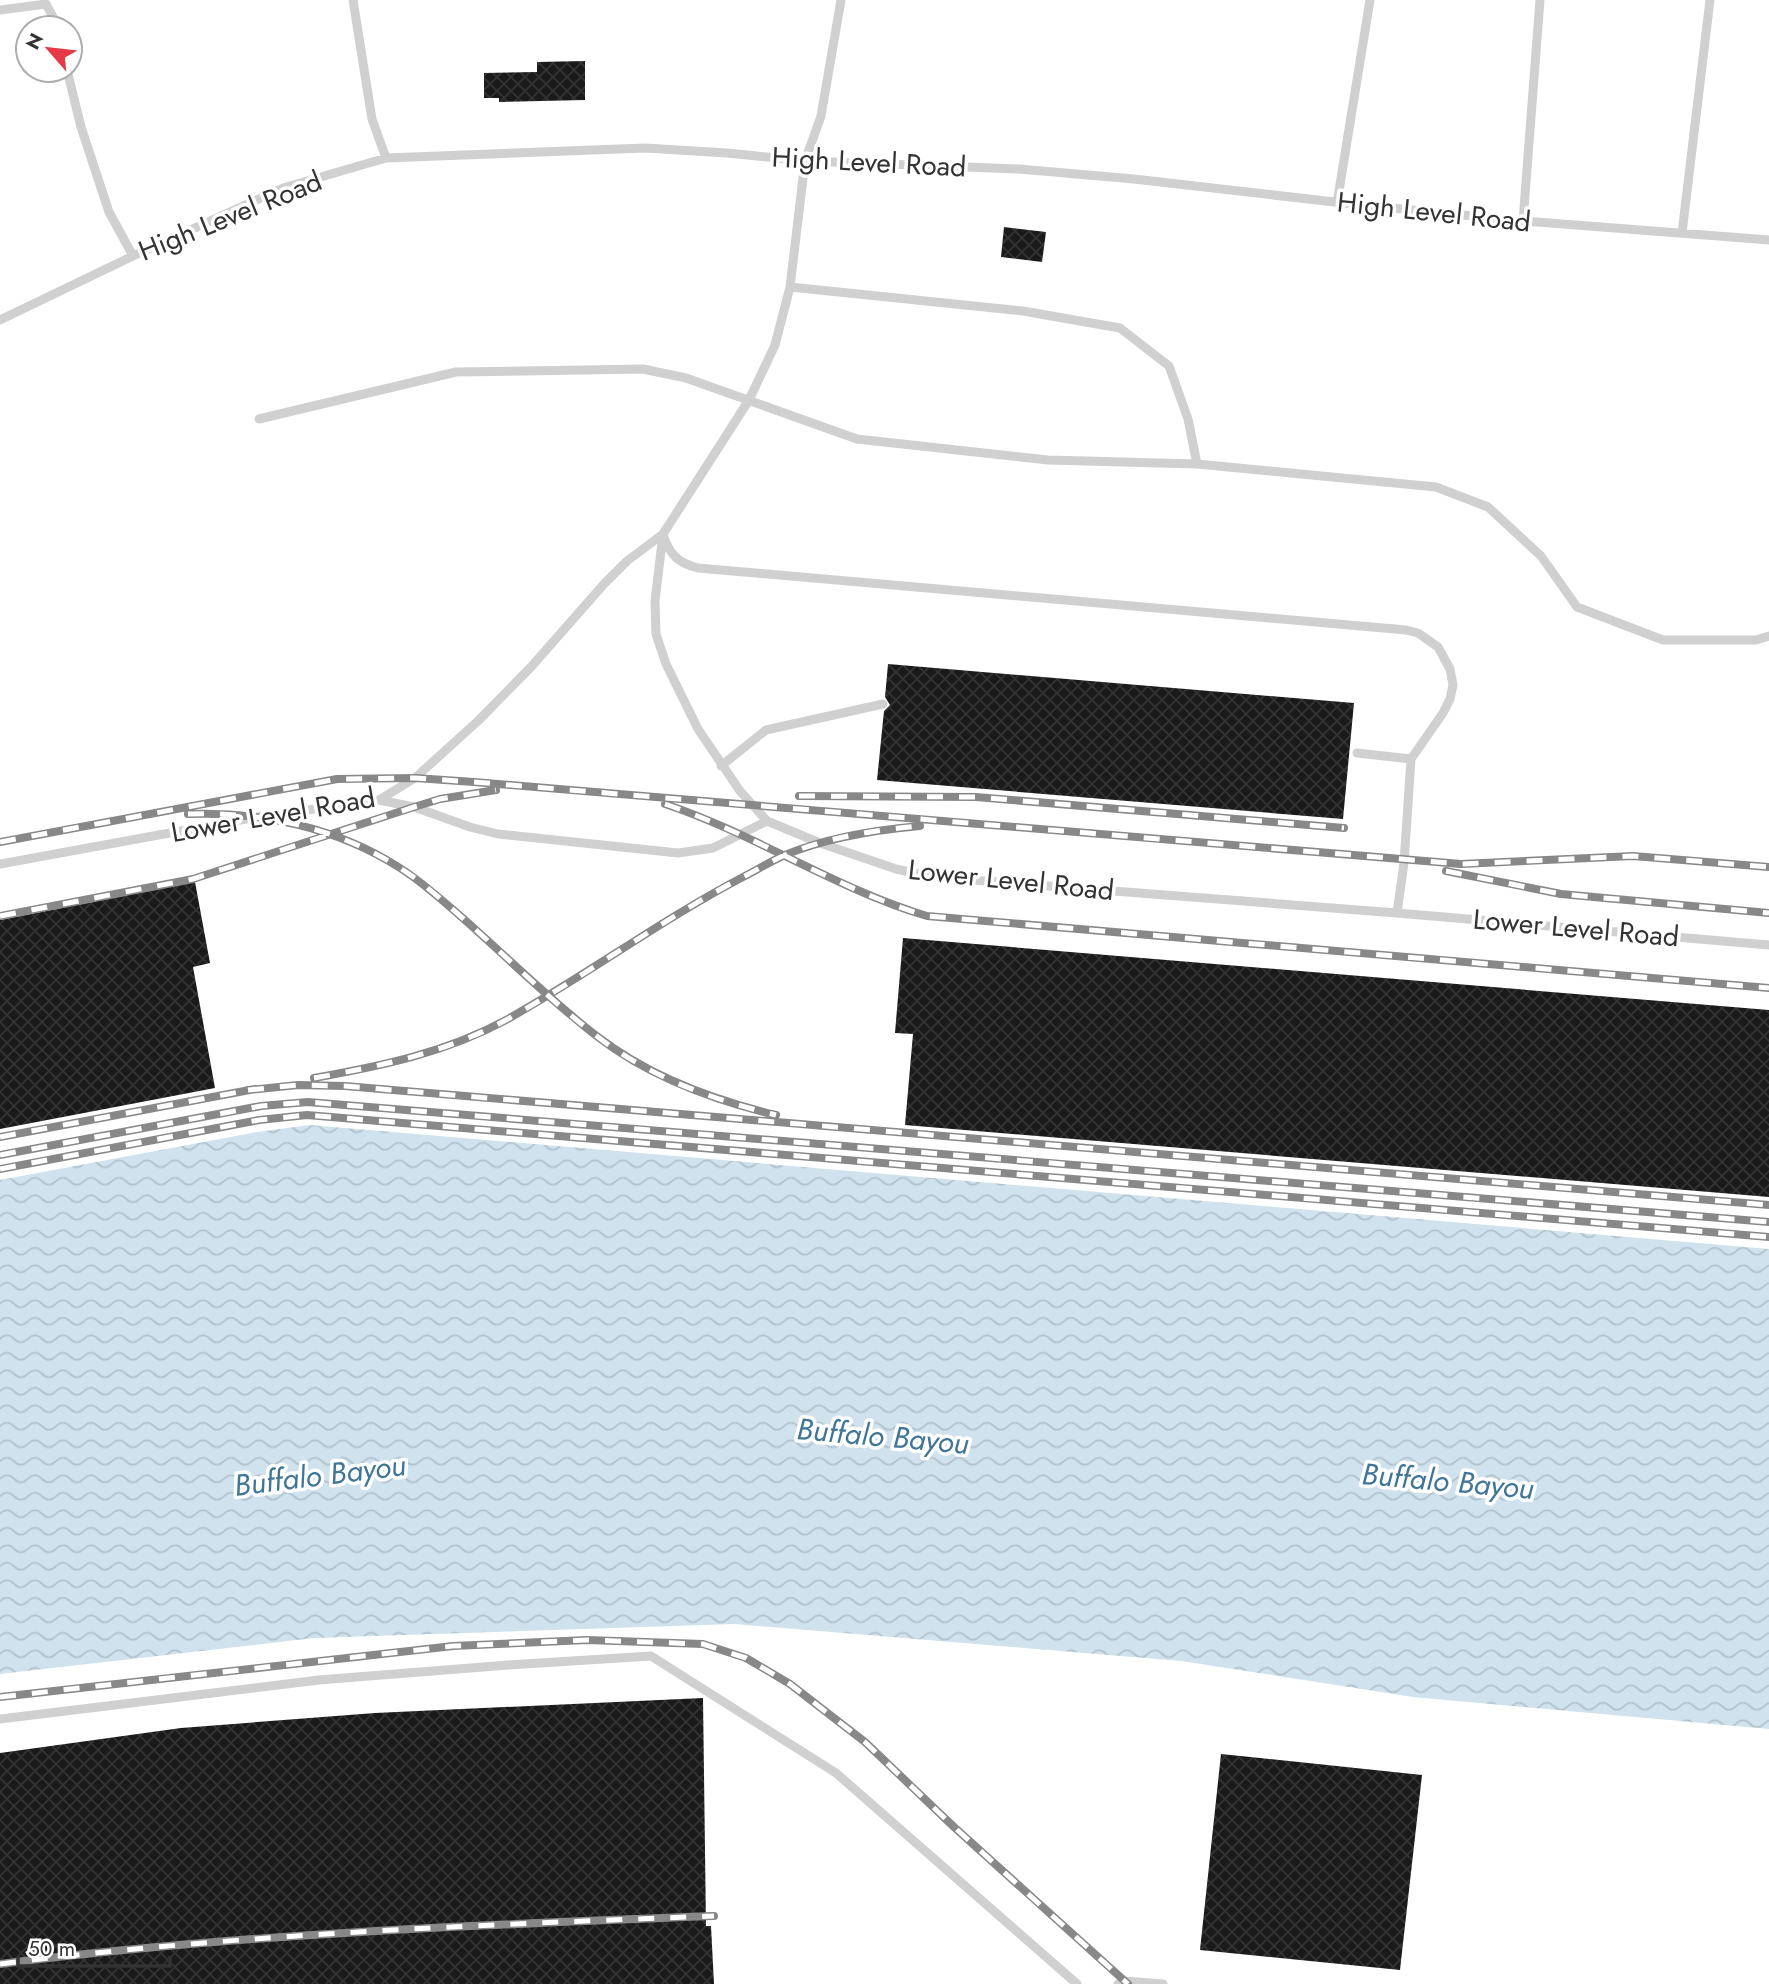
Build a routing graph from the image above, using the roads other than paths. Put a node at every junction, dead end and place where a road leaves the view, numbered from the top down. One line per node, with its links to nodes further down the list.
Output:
1 (353, 0): 9 (lane)
2 (841, 0): 10 (lane)
3 (1370, 0): 11 (lane)
4 (1540, 0): 12 (lane)
5 (1710, 0): 13 (lane)
6 (45, 2): 7 (lane)
7 (0, 10)
8 (70, 84): 15 (lane)
9 (386, 158): 10 (lane, High Level Road); 15 (lane, High Level Road)
10 (805, 161): 11 (lane, High Level Road); 16 (lane)
11 (1337, 203): 12 (lane, High Level Road)
12 (1523, 221): 13 (lane, High Level Road)
13 (1682, 233): 14 (lane, High Level Road)
14 (1769, 240)
15 (133, 256): 17 (lane, High Level Road)
16 (790, 287): 18 (lane); 20 (lane)
17 (0, 320)
18 (749, 400): 19 (lane); 20 (lane); 21 (lane)
19 (259, 419)
20 (1197, 464): 22 (lane)
21 (663, 534): 25 (lane); 26 (lane, Lower Level Road); 27 (lane, Lower Level Road)
22 (1769, 636)
23 (883, 705): 26 (lane)
24 (1357, 753): 25 (lane)
25 (1411, 759): 30 (lane)
26 (721, 766): 28 (lane, Lower Level Road)
27 (379, 800): 28 (lane); 29 (lane, Lower Level Road)
28 (766, 821): 30 (lane, Lower Level Road)
29 (0, 864)
30 (1397, 913): 31 (lane, Lower Level Road)
31 (1769, 946)
32 (0, 1719): 33 (lane)
33 (1077, 1984)
34 (1118, 1984): 35 (lane)
35 (1163, 1984)

